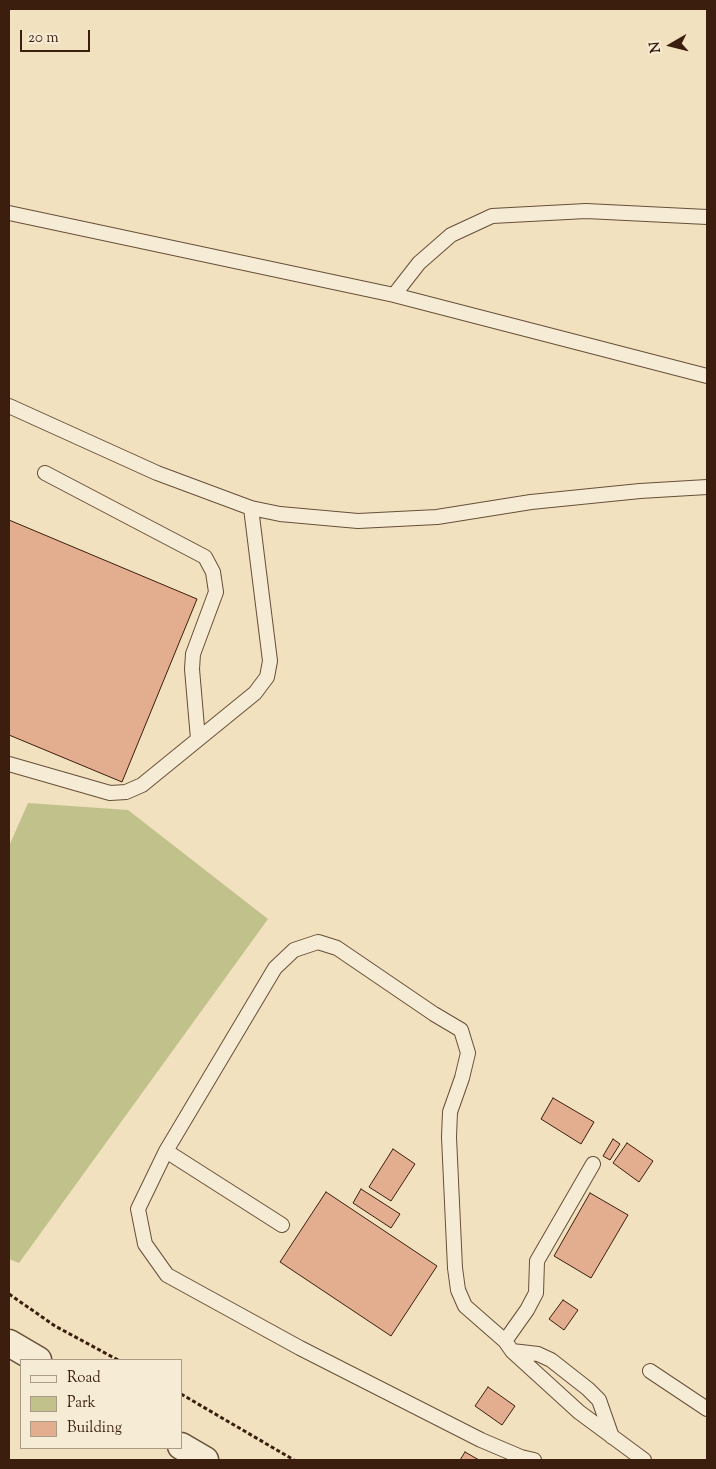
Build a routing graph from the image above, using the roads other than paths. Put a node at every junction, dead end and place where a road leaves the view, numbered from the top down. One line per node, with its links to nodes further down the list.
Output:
1 (9, 212): 3 (lane)
2 (707, 217): 3 (lane)
3 (394, 295): 4 (lane)
4 (707, 376)
5 (9, 406): 8 (lane)
6 (45, 473): 9 (lane)
7 (707, 487): 8 (lane)
8 (251, 508): 9 (lane)
9 (198, 739): 10 (lane)
10 (9, 764)
11 (166, 1151): 13 (lane); 15 (lane); 22 (lane)
12 (593, 1164): 15 (lane)
13 (282, 1225)
14 (9, 1343): 16 (street)
15 (509, 1346): 19 (lane); 19 (lane)
16 (36, 1359)
17 (650, 1371): 18 (lane)
18 (707, 1409)
19 (612, 1437): 23 (lane)
20 (182, 1447): 21 (street)
21 (205, 1460)
22 (534, 1460)
23 (644, 1460)

